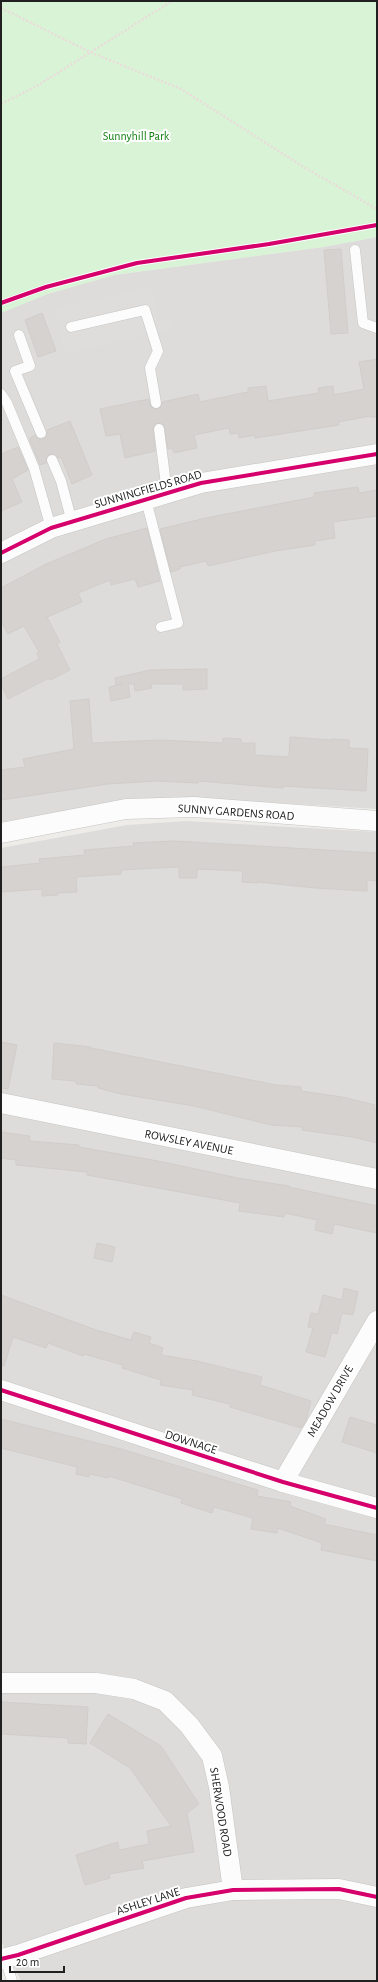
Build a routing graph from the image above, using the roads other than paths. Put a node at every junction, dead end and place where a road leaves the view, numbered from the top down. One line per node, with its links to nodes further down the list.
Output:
1 (356, 250): 3 (lane)
2 (71, 327): 6 (lane)
3 (377, 328)
4 (19, 335): 8 (lane)
5 (1, 394): 14 (lane)
6 (156, 403)
7 (159, 429): 11 (lane)
8 (41, 433)
9 (377, 454): 11 (street, SUNNINGFIELDS ROAD)
10 (52, 460): 13 (lane)
11 (167, 493): 12 (street, SUNNINGFIELDS ROAD)
12 (146, 500): 13 (street, SUNNINGFIELDS ROAD); 16 (lane)
13 (72, 522): 14 (street, SUNNINGFIELDS ROAD)
14 (51, 528): 15 (street, SUNNINGFIELDS ROAD)
15 (1, 553)
16 (161, 627)
17 (377, 822): 18 (street, SUNNY GARDENS ROAD)
18 (1, 833)
19 (1, 1104): 20 (street, ROWSLEY AVENUE)
20 (377, 1180)
21 (377, 1321): 23 (street, MEADOW DRIVE)
22 (1, 1390): 23 (street, DOWNAGE)
23 (283, 1482): 24 (street, DOWNAGE)
24 (377, 1508)
25 (1, 1683): 26 (street, SHERWOOD ROAD)
26 (233, 1890): 27 (street, ASHLEY LANE); 28 (street, ASHLEY LANE)
27 (377, 1897)
28 (3, 1958): 29 (lane)
29 (12, 1981)

